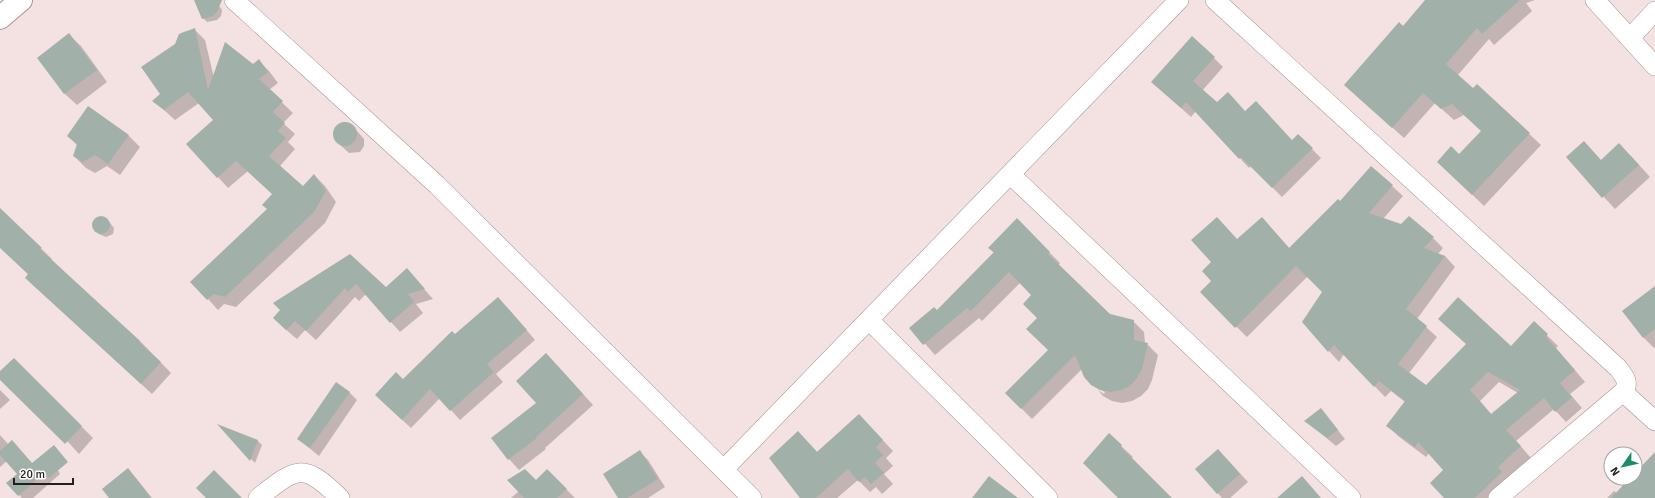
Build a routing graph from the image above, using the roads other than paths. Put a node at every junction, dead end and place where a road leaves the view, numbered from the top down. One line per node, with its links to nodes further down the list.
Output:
1 (21, 0): 7 (street)
2 (234, 0): 14 (street)
3 (1179, 0): 10 (street)
4 (1215, 0): 12 (street)
5 (1595, 0): 8 (street)
6 (1655, 11): 8 (street)
7 (0, 18)
8 (1630, 38): 9 (street)
9 (1655, 66)
10 (1011, 175): 11 (street); 19 (street)
11 (869, 320): 14 (street); 18 (street)
12 (1623, 392): 13 (street); 20 (street)
13 (1655, 421)
14 (724, 469): 17 (street)
15 (258, 498): 16 (street)
16 (340, 498)
17 (752, 498)
18 (1048, 498)
19 (1351, 498)
20 (1498, 498)

